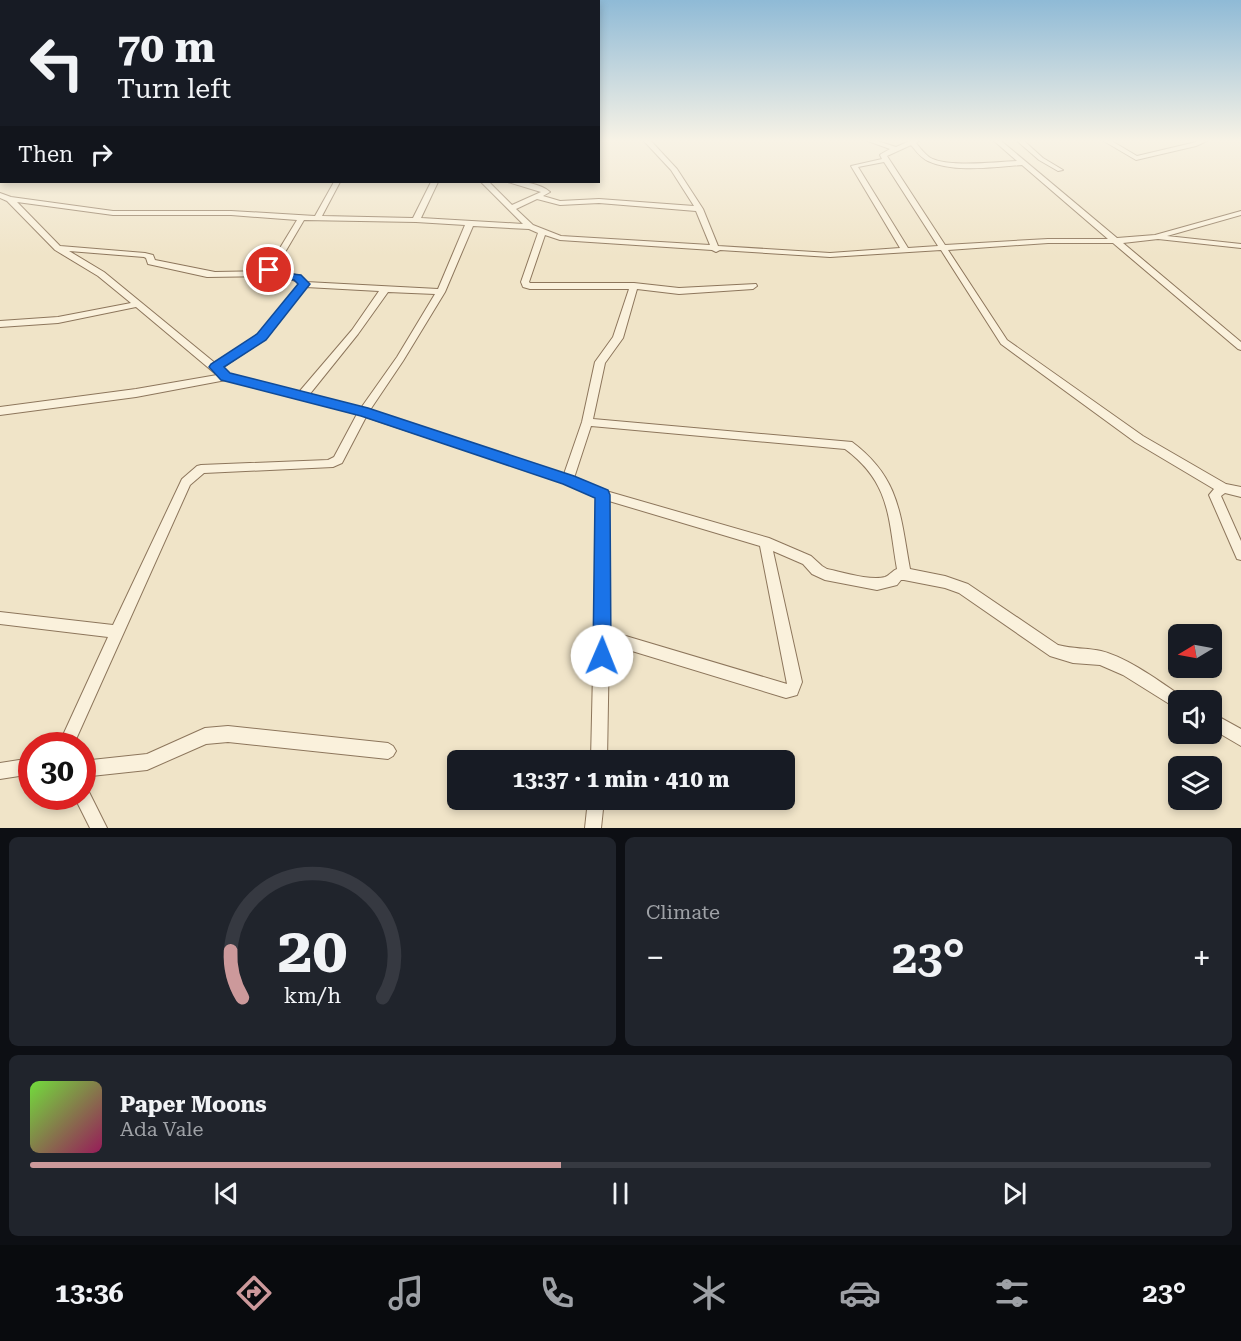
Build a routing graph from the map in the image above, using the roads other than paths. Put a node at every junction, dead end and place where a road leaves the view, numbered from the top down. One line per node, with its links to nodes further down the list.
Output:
1 (680, 179): 12 (street)
2 (862, 179): 26 (street)
3 (898, 179): 24 (street)
4 (1043, 179): 21 (street)
5 (336, 183): 15 (street)
6 (434, 183): 16 (street)
7 (486, 183): 11 (street)
8 (516, 183): 10 (street)
9 (5, 197): 14 (street); 23 (street)
10 (539, 197): 11 (street); 12 (street)
11 (512, 208): 18 (street)
12 (699, 208): 25 (street)
13 (1239, 215): 20 (street)
14 (302, 218): 15 (street); 27 (street)
15 (317, 219): 16 (street)
16 (416, 220): 17 (street)
17 (470, 224): 18 (street); 32 (street)
18 (530, 226): 19 (street)
19 (542, 232): 25 (street); 29 (street)
20 (1156, 237): 21 (street); 22 (street)
21 (1116, 241): 24 (street); 35 (street)
22 (1241, 246)
23 (58, 248): 27 (street); 33 (street)
24 (942, 248): 26 (street); 43 (street)
25 (716, 250): 26 (street)
26 (906, 251)
27 (269, 273): 28 (street)
28 (304, 284): 31 (street); 36 (street)
29 (634, 286): 30 (street); 41 (street)
30 (753, 286)
31 (385, 289): 32 (street); 38 (street)
32 (441, 292): 40 (street)
33 (139, 304): 34 (street); 36 (street)
34 (0, 324)
35 (1241, 347)
36 (216, 367): 37 (street)
37 (226, 376): 38 (street); 39 (street)
38 (302, 396): 40 (street)
39 (0, 411)
40 (363, 412): 42 (street); 50 (street)
41 (587, 422): 42 (street); 48 (street)
42 (568, 480): 45 (street)
43 (1223, 488): 44 (street); 47 (street)
44 (1241, 492)
45 (603, 495): 46 (street); 51 (street)
46 (765, 542): 48 (street); 51 (street)
47 (1241, 555)
48 (904, 574): 52 (street)
49 (0, 618): 50 (street)
50 (117, 632): 54 (street)
51 (602, 635): 56 (street)
52 (1168, 695)
53 (1222, 726): 55 (street)
54 (71, 732)
55 (1241, 738)
56 (598, 750)
57 (388, 751): 58 (street)
58 (96, 767)
59 (18, 768): 60 (street)
60 (0, 771)
61 (89, 810): 63 (street)
62 (595, 810): 64 (street)
63 (99, 828)
64 (593, 828)

